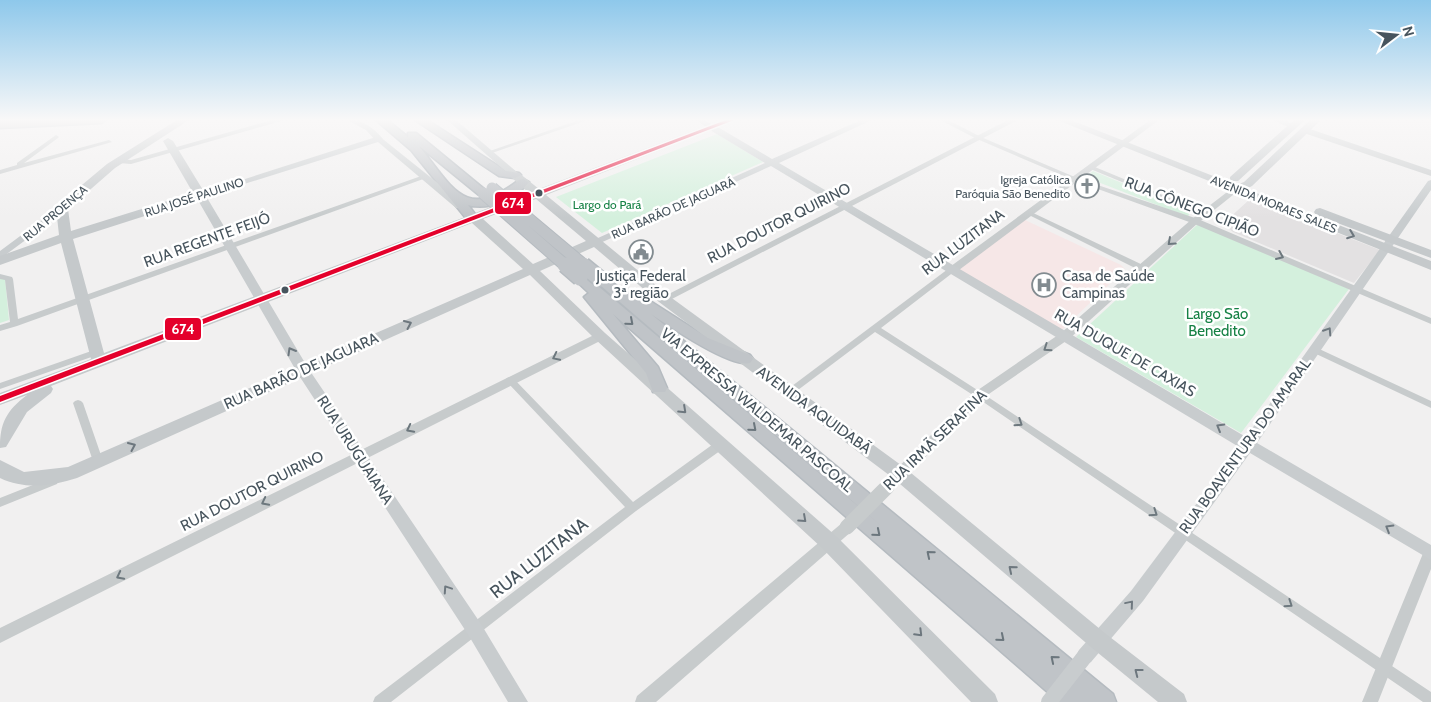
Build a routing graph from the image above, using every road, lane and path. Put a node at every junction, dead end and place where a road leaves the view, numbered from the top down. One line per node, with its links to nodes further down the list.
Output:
1 (35, 153): 26 (street)
2 (70, 153): 26 (street)
3 (131, 153): 23 (main road, RUA PROENÇA)
4 (153, 153): 23 (street)
5 (176, 153): 37 (main road, RUA URUGUAIANA)
6 (335, 153): 37 (main road, RUA JOSÉ PAULINO)
7 (395, 153): 29 (main road)
8 (419, 153): 36 (highway)
9 (437, 153): 35 (highway, VIA EXPRESSA WALDEMAR PASCOAL)
10 (445, 153): 35 (highway, VIA EXPRESSA WALDEMAR PASCOAL)
11 (470, 153): 30 (highway)
12 (491, 153): 30 (main road, AVENIDA AQUIDABÃ)
13 (649, 153): 38 (main road)
14 (755, 153): 24 (main road, RUA DUQUE DE CAXIAS)
15 (798, 153): 24 (main road, RUA BARÃO DE JAGUARÁ)
16 (951, 153): 42 (street, RUA DOUTOR QUIRINO)
17 (1014, 153): 31 (street, RUA CÔNEGO CIPIÃO)
18 (1110, 153): 25 (street, RUA LUZITANA)
19 (1156, 153): 33 (main road, AVENIDA MORAES SALES)
20 (1269, 153): 33 (main road, RUA IRMÃ SERAFINA)
21 (1275, 153): 34 (main road, RUA IRMÃ SERAFINA)
22 (1375, 153): 28 (street)
23 (119, 160): 40 (main road, RUA PROENÇA)
24 (774, 164): 42 (main road, RUA DUQUE DE CAXIAS); 49 (main road, RUA BARÃO DE JAGUARÁ)
25 (1090, 167): 31 (street, RUA LUZITANA); 44 (street, RUA CÔNEGO CIPIÃO)
26 (15, 168): 27 (street)
27 (0, 172)
28 (1431, 173)
29 (424, 177): 45 (main road); 51 (street, RUA REGENTE FEIJÓ)
30 (519, 179): 36 (highway); 38 (main road, AVENIDA AQUIDABÃ)
31 (1075, 179): 43 (street, RUA LUZITANA); 46 (street, RUA CÔNEGO CIPIÃO)
32 (1431, 183): 50 (main road, RUA BOAVENTURA DO AMARAL)
33 (1235, 184): 34 (main road); 44 (street, RUA IRMÃ SERAFINA); 50 (main road, AVENIDA MORAES SALES, one-way to 50)
34 (1248, 184): 50 (main road, AVENIDA MORAES SALES)
35 (488, 190): 61 (highway, VIA EXPRESSA WALDEMAR PASCOAL, bridge); 61 (highway, VIA EXPRESSA WALDEMAR PASCOAL, bridge)
36 (453, 194): 45 (highway)
37 (200, 195): 48 (main road, RUA JOSÉ PAULINO); 51 (main road, RUA URUGUAIANA)
38 (538, 196): 39 (main road); 41 (main road, AVENIDA AQUIDABÃ)
39 (519, 202): 41 (main road); 45 (main road)
40 (62, 208): 48 (main road); 54 (main road, RUA PROENÇA)
41 (553, 208): 47 (main road, AVENIDA AQUIDABÃ)
42 (844, 208): 59 (main road, RUA DUQUE DE CAXIAS); 64 (street, RUA DOUTOR QUIRINO)
43 (1029, 213): 57 (street); 59 (street, RUA LUZITANA)
44 (1204, 214): 46 (street, RUA IRMÃ SERAFINA)
45 (472, 217): 52 (main road); 65 (main road)
46 (1195, 221): 57 (street, RUA IRMÃ SERAFINA, one-way to 57); 62 (street, RUA CÔNEGO CIPIÃO, one-way to 62)
47 (580, 230): 49 (main road, AVENIDA AQUIDABÃ); 52 (main road)
48 (66, 238): 55 (main road, RUA PROENÇA); 63 (main road)
49 (594, 242): 58 (main road, RUA BARÃO DE JAGUARÁ); 64 (main road, AVENIDA AQUIDABÃ)
50 (1388, 243): 53 (main road, AVENIDA MORAES SALES); 56 (main road, AVENIDA MORAES SALES); 62 (main road, RUA BOAVENTURA DO AMARAL)
51 (231, 246): 63 (street, RUA REGENTE FEIJÓ); 65 (main road, RUA URUGUAIANA)
52 (512, 252): 58 (main road)
53 (1431, 254)
54 (0, 256)
55 (0, 261)
56 (1431, 266)
57 (1142, 268): 71 (street, RUA IRMÃ SERAFINA)
58 (532, 270): 70 (main road); 75 (main road, RUA BARÃO DE JAGUARA, one-way to 58)
59 (952, 271): 69 (street, RUA LUZITANA); 71 (main road, RUA DUQUE DE CAXIAS)
60 (0, 276): 67 (street)
61 (594, 282): 74 (highway); 79 (highway); 108 (highway, VIA EXPRESSA WALDEMAR PASCOAL, one-way to 108); 109 (highway, VIA EXPRESSA WALDEMAR PASCOAL, one-way to 61)
62 (1356, 288): 66 (street, RUA CÔNEGO CIPIÃO); 72 (main road, RUA BOAVENTURA DO AMARAL, one-way to 62)
63 (82, 299): 67 (street, RUA REGENTE FEIJÓ); 73 (main road)
64 (664, 299): 74 (main road, AVENIDA AQUIDABÃ)
65 (262, 301): 73 (main road); 75 (main road, RUA URUGUAIANA, one-way to 65)
66 (1431, 320)
67 (14, 324): 68 (street, RUA REGENTE FEIJÓ)
68 (0, 328)
69 (874, 328): 80 (street, RUA LUZITANA); 81 (street)
70 (600, 336): 77 (street, RUA DOUTOR QUIRINO, one-way to 77); 79 (main road)
71 (1065, 336): 81 (street, RUA IRMÃ SERAFINA, one-way to 81); 86 (main road, RUA DUQUE DE CAXIAS, one-way to 71)
72 (1315, 350): 84 (street); 86 (main road, RUA BOAVENTURA DO AMARAL)
73 (98, 357): 76 (main road); 78 (street)
74 (745, 359): 80 (main road, AVENIDA AQUIDABÃ)
75 (303, 371): 88 (main road, RUA URUGUAIANA); 89 (main road, RUA BARÃO DE JAGUARA, one-way to 75)
76 (65, 376): 82 (main road); 85 (main road)
77 (510, 380): 88 (street, RUA DOUTOR QUIRINO, one-way to 88); 94 (street)
78 (0, 386)
79 (659, 388): 87 (main road, one-way to 87)
80 (791, 391): 91 (main road, AVENIDA AQUIDABÃ)
81 (978, 395): 91 (street, RUA IRMÃ SERAFINA); 95 (street, one-way to 95)
82 (0, 399)
83 (78, 403): 89 (street)
84 (1431, 405)
85 (0, 442)
86 (1249, 444): 95 (main road, RUA BOAVENTURA DO AMARAL); 97 (main road, RUA DUQUE DE CAXIAS, one-way to 86)
87 (720, 445): 94 (street, RUA LUZITANA); 96 (main road, one-way to 96)
88 (358, 456): 98 (main road, RUA URUGUAIANA, one-way to 88); 99 (street, RUA DOUTOR QUIRINO, one-way to 99)
89 (98, 461): 92 (main road, RUA BARÃO DE JAGUARA)
90 (0, 467): 92 (main road)
91 (899, 473): 96 (street, RUA IRMÃ SERAFINA, bridge); 100 (main road, AVENIDA AQUIDABÃ, one-way to 91)
92 (71, 474): 93 (street)
93 (0, 503)
94 (632, 508): 98 (street, RUA LUZITANA)
95 (1182, 532): 100 (main road, RUA BOAVENTURA DO AMARAL, one-way to 95); 101 (street, one-way to 101)
96 (829, 542): 105 (street, RUA IRMÃ SERAFINA); 106 (main road, one-way to 106)
97 (1431, 553): 101 (street)
98 (474, 630): 103 (street, RUA LUZITANA); 104 (main road, RUA URUGUAIANA)
99 (0, 636)
100 (1098, 641): 107 (main road, RUA BOAVENTURA DO AMARAL, bridge); 110 (main road, AVENIDA AQUIDABÃ, one-way to 100)
101 (1384, 668): 102 (street); 111 (street)
102 (1431, 700)
103 (380, 702)
104 (519, 702)
105 (643, 702)
106 (987, 702)
107 (1049, 702)
108 (1076, 702)
109 (1105, 702)
110 (1176, 702)
111 (1370, 702)

